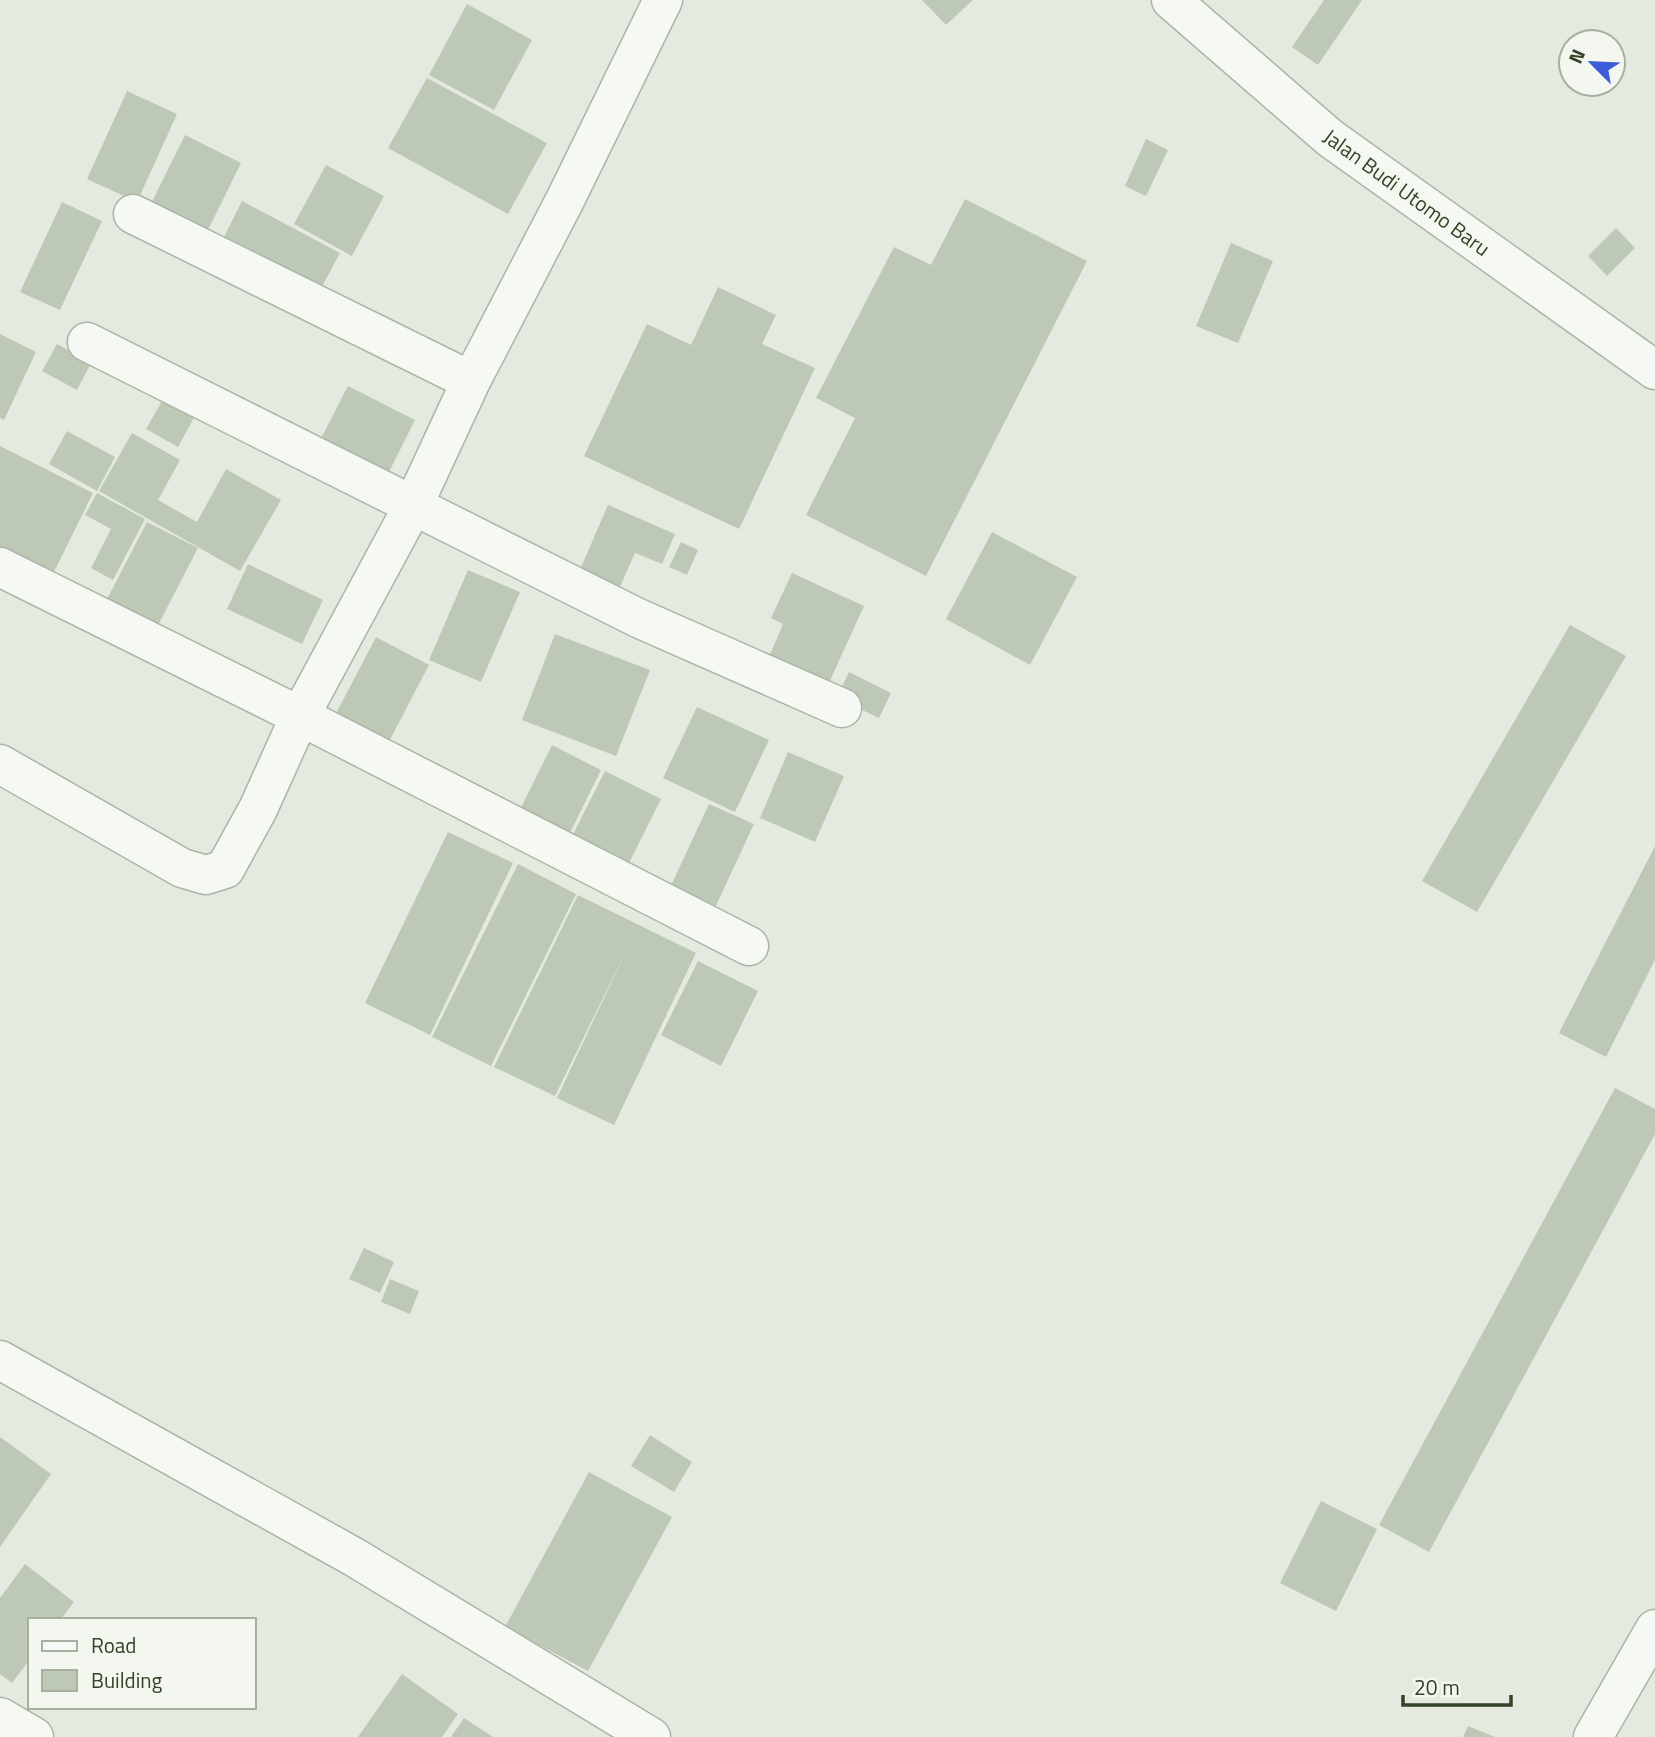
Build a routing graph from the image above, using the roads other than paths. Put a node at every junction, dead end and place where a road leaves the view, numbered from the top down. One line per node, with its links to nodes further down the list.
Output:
1 (663, 0): 6 (street)
2 (1171, 0): 5 (street, Jalan Budi Utomo Baru)
3 (133, 214): 6 (street)
4 (87, 342): 7 (street)
5 (1655, 370)
6 (471, 381): 7 (street)
7 (413, 506): 9 (street); 10 (street)
8 (0, 567): 10 (street)
9 (842, 708)
10 (300, 716): 11 (street); 12 (street)
11 (0, 764)
12 (749, 946)
13 (0, 1360): 16 (street)
14 (1655, 1629): 19 (street)
15 (0, 1717): 17 (street)
16 (598, 1724): 18 (street)
17 (34, 1737)
18 (651, 1737)
19 (1593, 1737)

